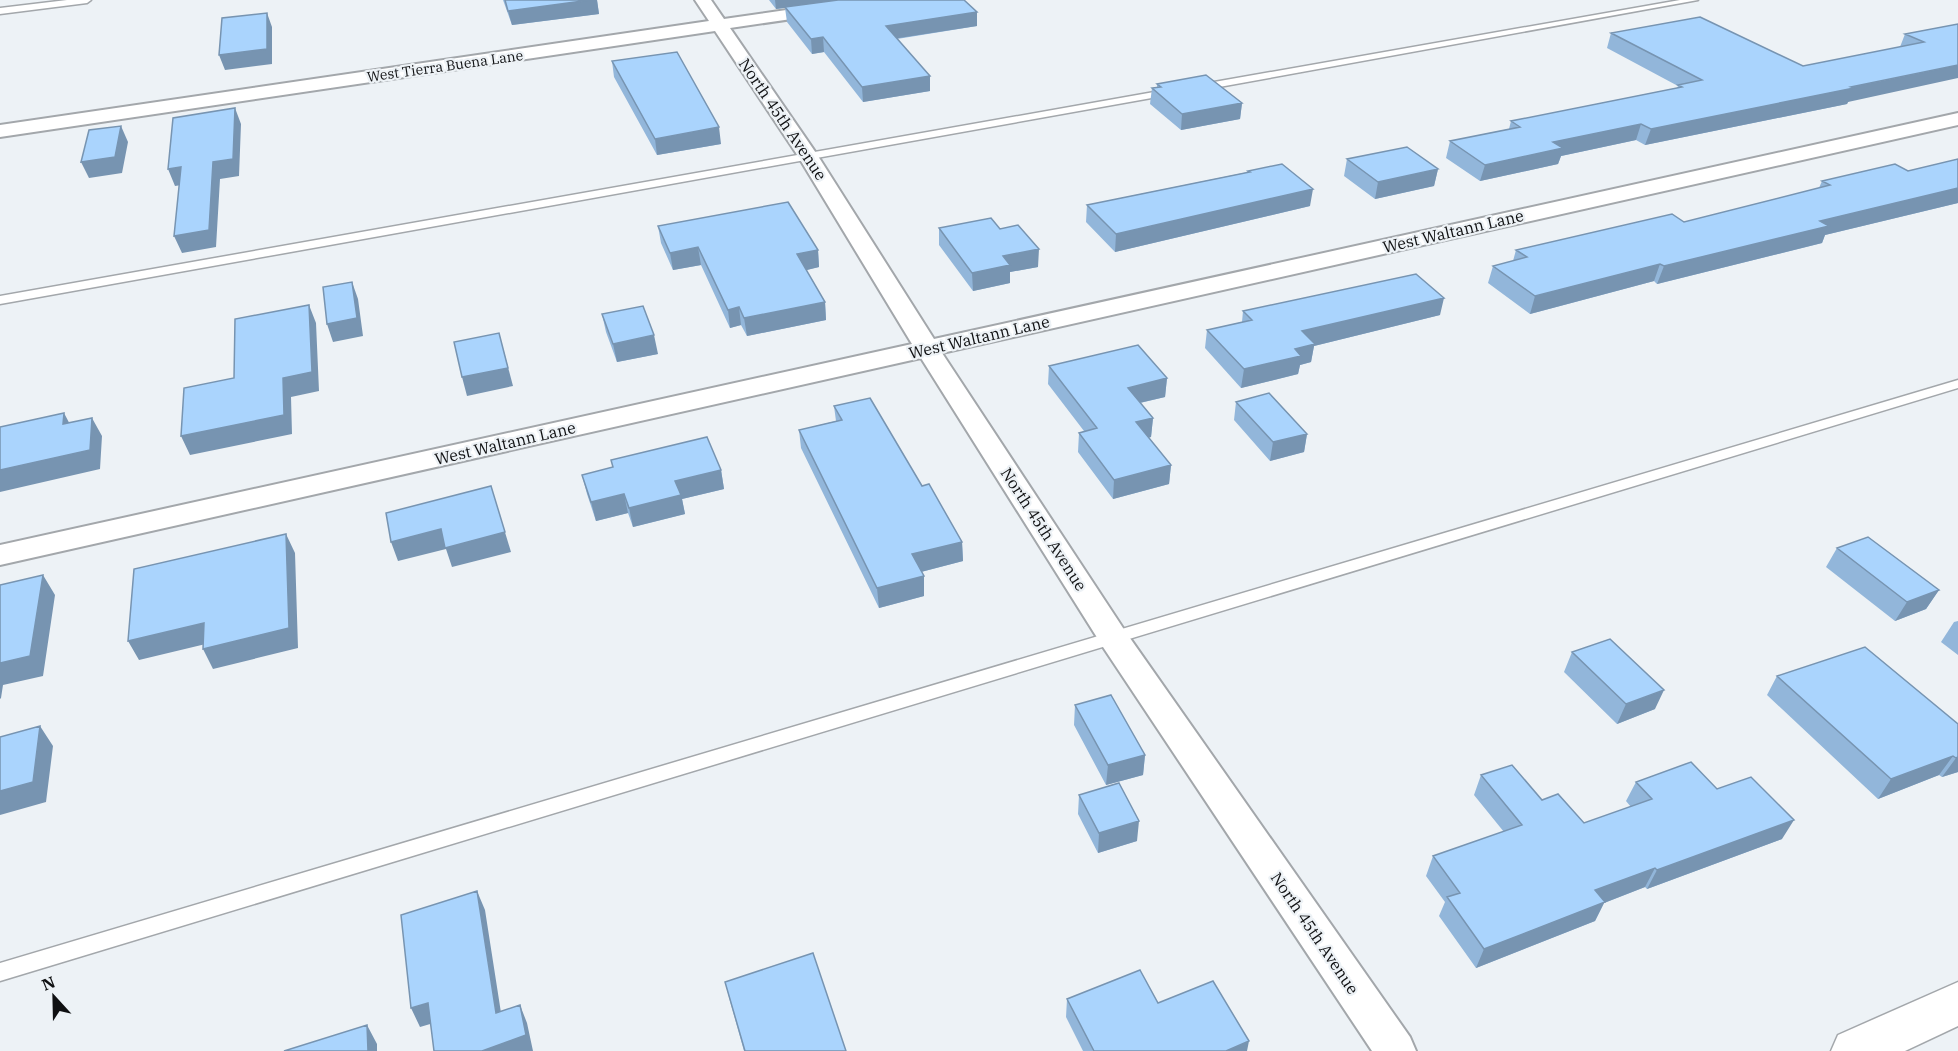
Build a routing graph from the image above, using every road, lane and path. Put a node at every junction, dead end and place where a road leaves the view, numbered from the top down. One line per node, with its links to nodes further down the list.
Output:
1 (87, 0): 5 (lane)
2 (703, 0): 6 (street, North 45th Avenue)
3 (889, 0): 6 (street, West Tierra Buena Lane)
4 (1694, 0): 9 (lane)
5 (0, 11)
6 (720, 25): 8 (street, West Tierra Buena Lane); 9 (street, North 45th Avenue)
7 (1958, 119): 11 (street, West Waltann Lane)
8 (0, 131)
9 (808, 156): 10 (lane); 11 (street, North 45th Avenue)
10 (0, 300)
11 (927, 348): 13 (street, West Waltann Lane); 14 (street, North 45th Avenue)
12 (1958, 384): 14 (lane)
13 (0, 555)
14 (1114, 639): 15 (lane); 17 (street, North 45th Avenue)
15 (0, 972)
16 (1958, 1003): 18 (main road)
17 (1396, 1051)
18 (1855, 1051)

